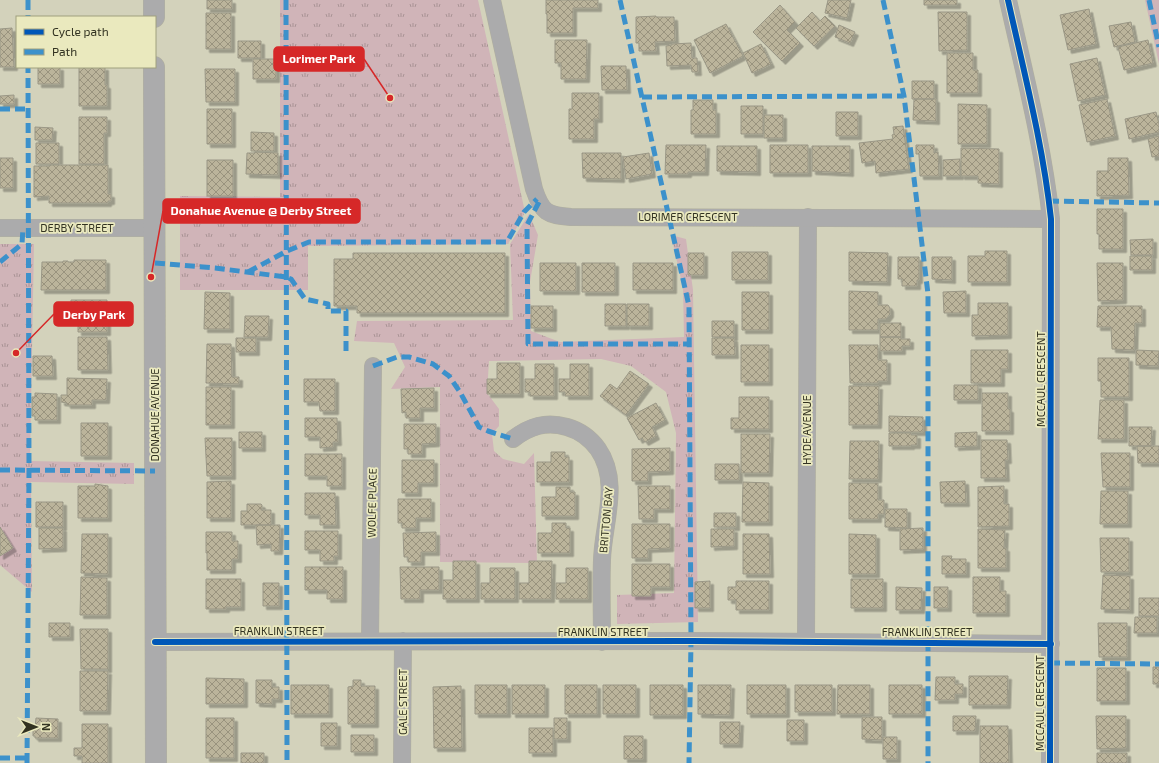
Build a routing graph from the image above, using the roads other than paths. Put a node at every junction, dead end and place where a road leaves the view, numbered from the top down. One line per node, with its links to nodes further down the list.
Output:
1 (154, 0): 4 (street)
2 (492, 0): 6 (street, LORIMER CRESCENT)
3 (1008, 0): 7 (street, MCCAUL CRESCENT)
4 (154, 16)
5 (154, 68): 9 (street, DONAHUE AVENUE)
6 (808, 217): 7 (street, LORIMER CRESCENT); 16 (street, HYDE AVENUE)
7 (1051, 219): 17 (street, MCCAUL CRESCENT)
8 (0, 228): 9 (street, DERBY STREET)
9 (154, 228): 14 (street, DONAHUE AVENUE)
10 (373, 366): 12 (street, WOLFE PLACE)
11 (513, 439): 15 (street, BRITTON BAY)
12 (370, 641): 13 (street, FRANKLIN STREET); 14 (street, FRANKLIN STREET)
13 (403, 641): 15 (street, FRANKLIN STREET); 19 (street, GALE STREET)
14 (156, 642): 18 (street, DONAHUE AVENUE)
15 (602, 642): 16 (street, FRANKLIN STREET)
16 (806, 642): 17 (street, FRANKLIN STREET)
17 (1051, 644): 20 (street, MCCAUL CRESCENT)
18 (156, 763)
19 (402, 763)
20 (1050, 763)

